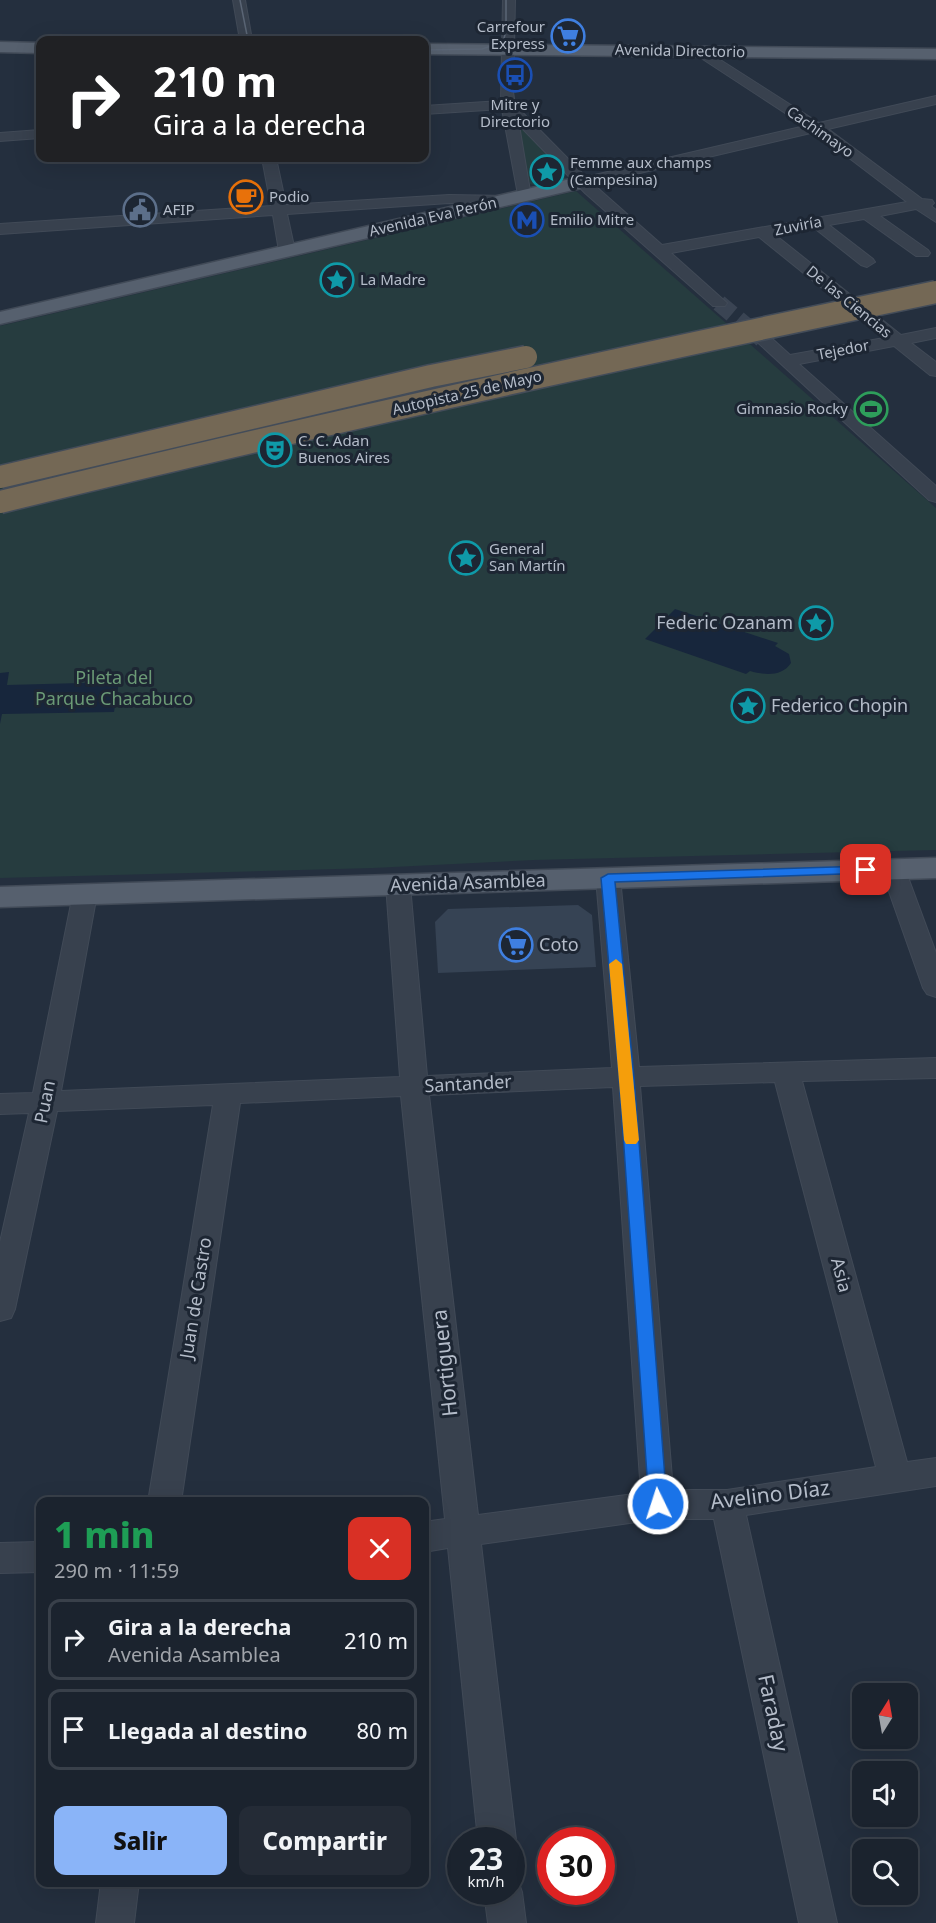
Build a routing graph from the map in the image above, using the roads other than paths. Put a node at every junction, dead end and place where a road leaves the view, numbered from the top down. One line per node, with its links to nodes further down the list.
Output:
1 (239, 0): 3 (street)
2 (508, 0): 7 (street)
3 (245, 36)
4 (0, 48): 5 (main road)
5 (36, 48)
6 (429, 49): 7 (main road, Avenida Directorio)
7 (508, 49): 8 (main road, Avenida Directorio); 11 (street)
8 (700, 51): 9 (main road, Avenida Directorio); 13 (street, Cachimayo)
9 (936, 54)
10 (936, 100): 13 (street, Avenida Eva Perón)
11 (507, 105): 12 (street); 17 (street); 18 (street)
12 (429, 110)
13 (819, 129): 17 (street, Avenida Eva Perón); 20 (street, Cachimayo)
14 (36, 134): 15 (street)
15 (0, 137)
16 (269, 162): 21 (street)
17 (583, 182): 18 (main road, Avenida Eva Perón); 27 (street)
18 (516, 198): 21 (street); 28 (main road, Avenida Eva Perón)
19 (936, 201): 20 (street, Zuviría)
20 (918, 204): 22 (street, Zuviría); 23 (street, Cachimayo)
21 (279, 211): 25 (street); 28 (street)
22 (866, 213): 24 (street, Zuviría); 29 (street)
23 (936, 217)
24 (816, 222): 26 (street, Zuviría); 30 (street)
25 (0, 229)
26 (762, 232): 27 (street, Zuviría); 37 (street, De las Ciencias)
27 (659, 250): 33 (street)
28 (287, 251): 34 (main road, Avenida Eva Perón)
29 (922, 253)
30 (867, 262)
31 (936, 273): 38 (highway)
32 (936, 292): 44 (highway, Autopista 25 de Mayo, bridge)
33 (719, 303)
34 (0, 318)
35 (936, 333): 37 (street, Tejedor)
36 (762, 339): 40 (street)
37 (897, 340): 40 (street, Tejedor); 41 (street, De las Ciencias)
38 (571, 348)
39 (548, 353): 42 (highway, Autopista 25 de Mayo, bridge)
40 (786, 361): 43 (street)
41 (936, 371)
42 (0, 477)
43 (936, 496)
44 (0, 502)
45 (936, 868): 46 (main road, Avenida Asamblea)
46 (893, 869): 47 (main road, Avenida Asamblea); 51 (street)
47 (608, 878): 48 (main road, Avenida Asamblea); 54 (street)
48 (398, 885): 49 (main road, Avenida Asamblea); 55 (street, Hortiguera)
49 (85, 894): 50 (main road, Avenida Asamblea); 57 (street, Puan)
50 (0, 897)
51 (936, 988)
52 (936, 1068): 53 (street, Santander)
53 (786, 1073): 54 (street, Santander); 61 (street, Asia)
54 (626, 1077): 55 (street, Santander); 63 (street)
55 (414, 1087): 56 (street, Santander); 65 (street, Hortiguera)
56 (228, 1094): 57 (street, Santander); 62 (street, Juan de Castro)
57 (45, 1103): 58 (street, Santander); 59 (street, Puan)
58 (0, 1104)
59 (0, 1309)
60 (936, 1472): 61 (street, Avelino Díaz)
61 (895, 1477): 64 (street, Avelino Díaz)
62 (165, 1497)
63 (658, 1504): 64 (street, Avelino Díaz); 65 (street, Avelino Díaz)
64 (727, 1504): 74 (street, Faraday)
65 (463, 1530): 66 (street, Avelino Díaz); 69 (street, Hortiguera)
66 (429, 1536)
67 (36, 1557): 68 (street)
68 (0, 1558)
69 (496, 1827)
70 (119, 1887): 72 (street)
71 (505, 1905): 73 (street)
72 (115, 1923)
73 (507, 1923)
74 (818, 1923)

